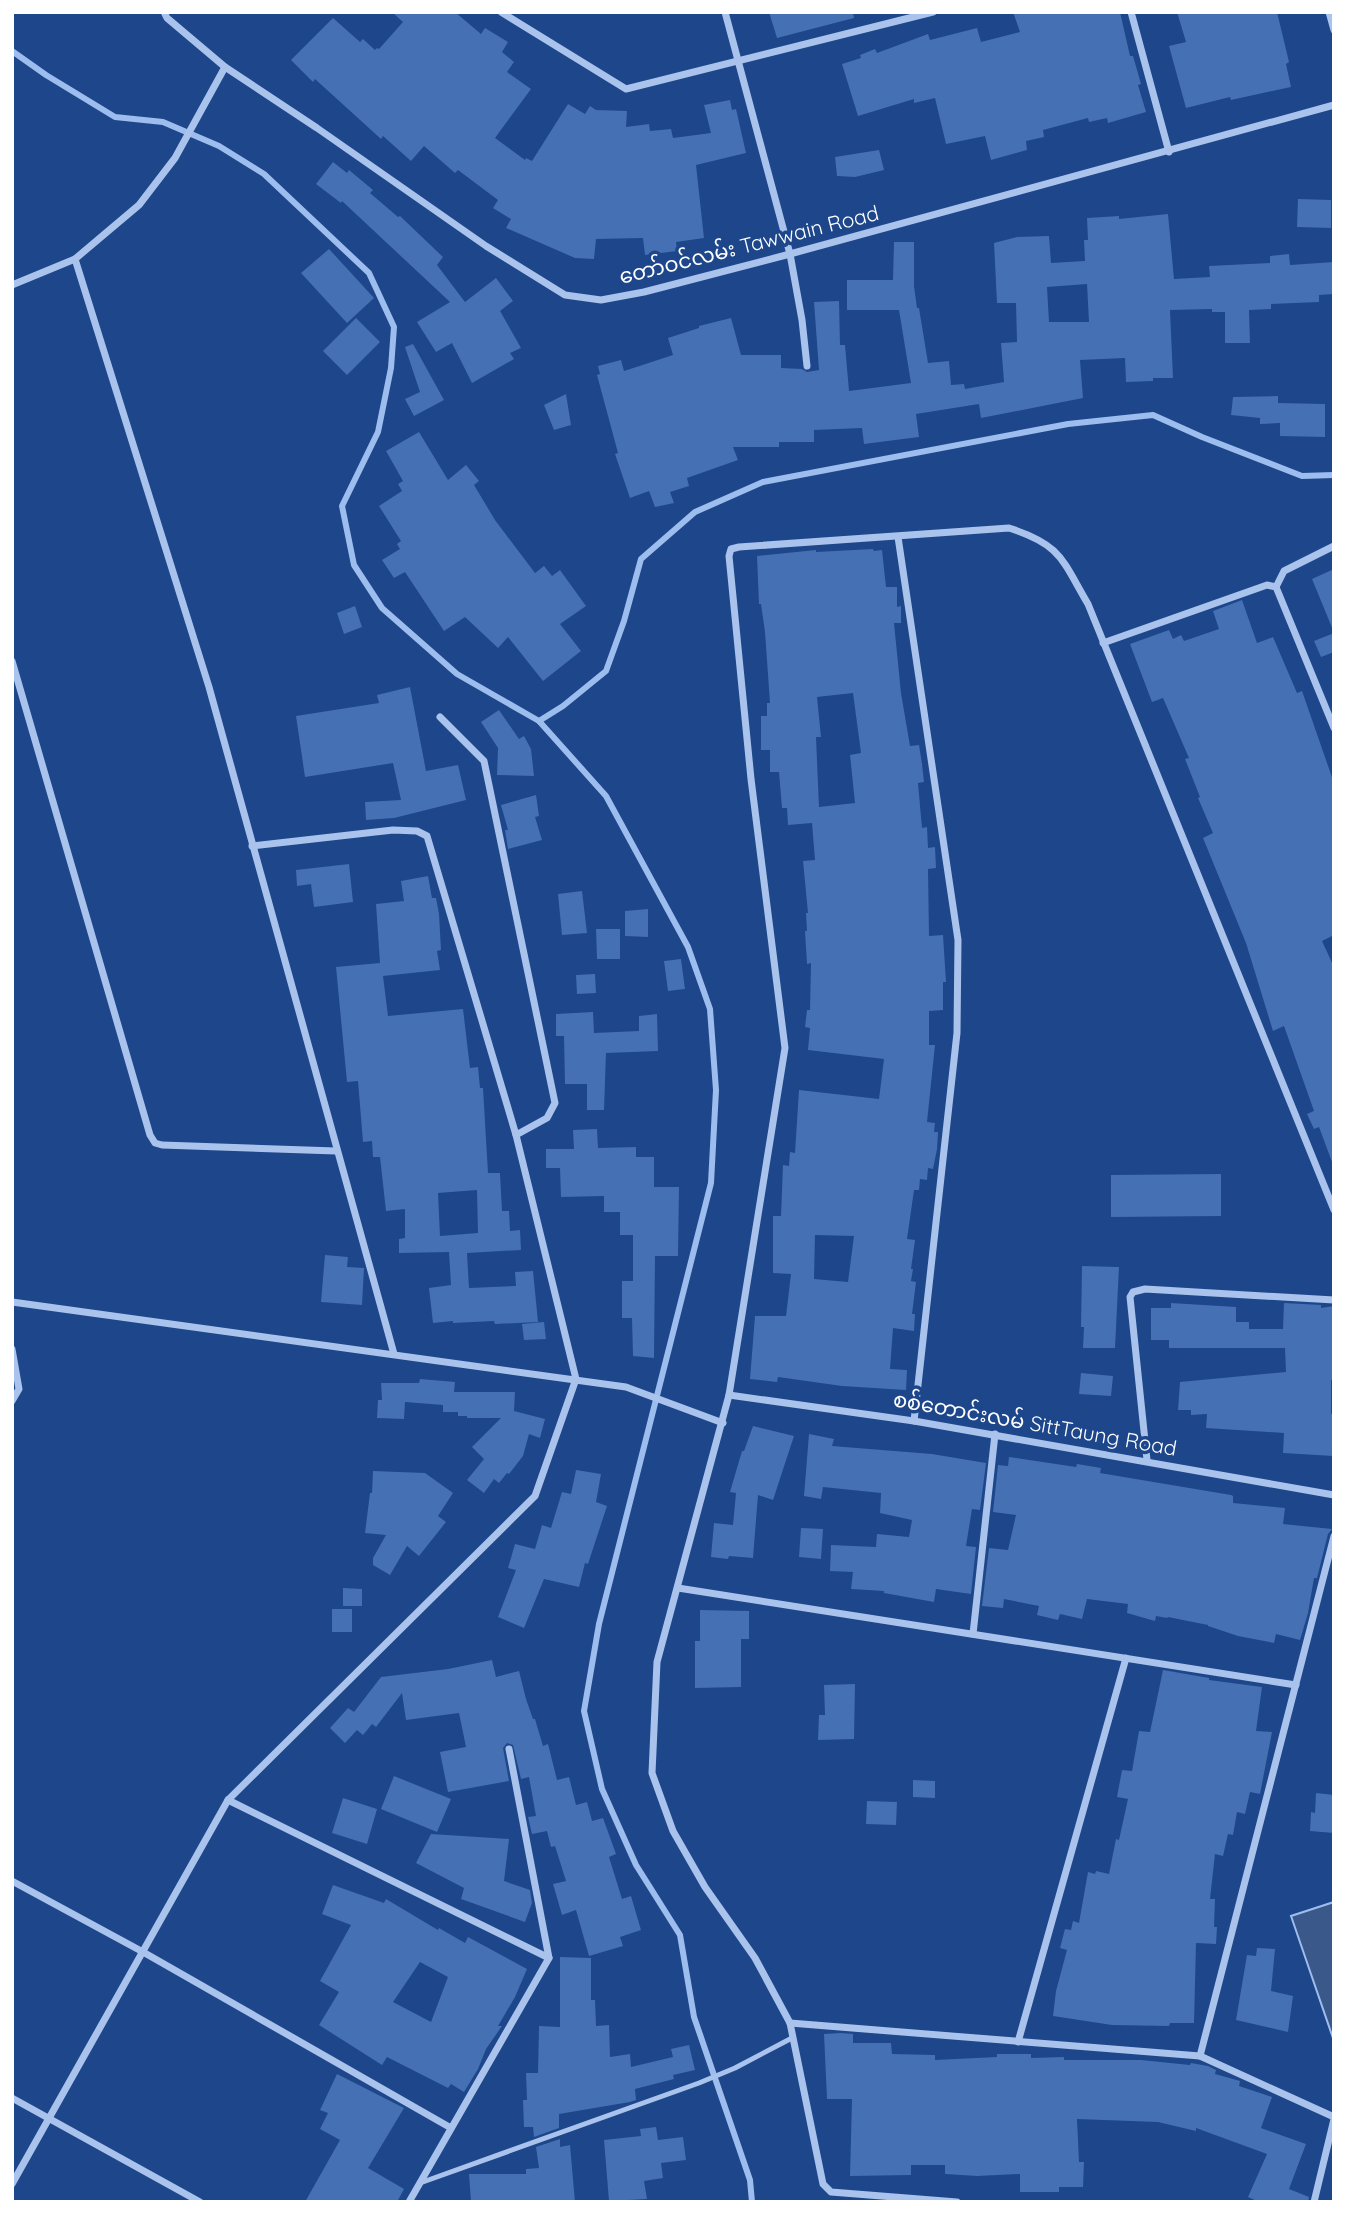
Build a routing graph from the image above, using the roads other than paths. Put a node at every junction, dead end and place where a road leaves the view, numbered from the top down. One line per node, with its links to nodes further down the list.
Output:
1 (164, 12): 9 (street, တော်ဝင်လမ်း Tawwain Road)
2 (501, 12): 8 (street)
3 (724, 12): 8 (street)
4 (933, 12): 8 (street)
5 (1131, 12): 11 (street)
6 (1329, 12): 7 (street)
7 (1334, 30)
8 (738, 62): 12 (street)
9 (225, 67): 12 (street, တော်ဝင်လမ်း Tawwain Road); 13 (street)
10 (1334, 105): 11 (street, တော်ဝင်လမ်း Tawwain Road)
11 (1169, 152): 12 (street, တော်ဝင်လမ်း Tawwain Road)
12 (790, 254): 15 (street)
13 (75, 260): 14 (street); 24 (street)
14 (12, 285)
15 (807, 366)
16 (898, 537): 19 (street); 33 (street); 35 (street)
17 (1334, 546): 18 (street)
18 (1276, 587): 19 (street); 23 (street)
19 (1103, 643): 27 (street)
20 (12, 661): 21 (street)
21 (14, 675): 26 (street)
22 (440, 717): 25 (street)
23 (1334, 728)
24 (252, 846): 25 (street); 26 (street)
25 (516, 1135): 32 (street)
26 (336, 1151): 31 (street)
27 (1334, 1210)
28 (1334, 1300): 38 (street)
29 (12, 1302): 31 (street)
30 (12, 1349): 34 (street)
31 (394, 1354): 32 (street)
32 (576, 1379): 36 (street); 46 (street)
33 (729, 1395): 35 (street, စစ်တောင်းလမ် SittTaung Road); 36 (street)
34 (12, 1401)
35 (914, 1421): 37 (street, စစ်တောင်းလမ် SittTaung Road)
36 (723, 1423): 41 (street)
37 (995, 1434): 38 (street, စစ်တောင်းလမ် SittTaung Road); 42 (street)
38 (1147, 1460): 39 (street, စစ်တောင်းလမ် SittTaung Road)
39 (1334, 1495)
40 (1334, 1536): 44 (street)
41 (678, 1588): 42 (street); 50 (street)
42 (972, 1634): 43 (street)
43 (1126, 1658): 44 (street); 52 (street)
44 (1296, 1685): 53 (street)
45 (509, 1749): 49 (street)
46 (228, 1800): 48 (street); 49 (street)
47 (12, 1881): 48 (street)
48 (143, 1952): 55 (street); 57 (street)
49 (549, 1958): 57 (street)
50 (790, 2023): 51 (street); 52 (street)
51 (792, 2038): 58 (lane); 63 (street)
52 (1018, 2042): 53 (street)
53 (1200, 2056): 56 (street)
54 (12, 2098): 55 (street)
55 (48, 2117): 59 (street); 60 (street)
56 (1334, 2118): 64 (street)
57 (451, 2128): 58 (street)
58 (420, 2183): 62 (street)
59 (12, 2184)
60 (191, 2200): 61 (street)
61 (200, 2202)
62 (409, 2202)
63 (957, 2202)
64 (1314, 2202)

